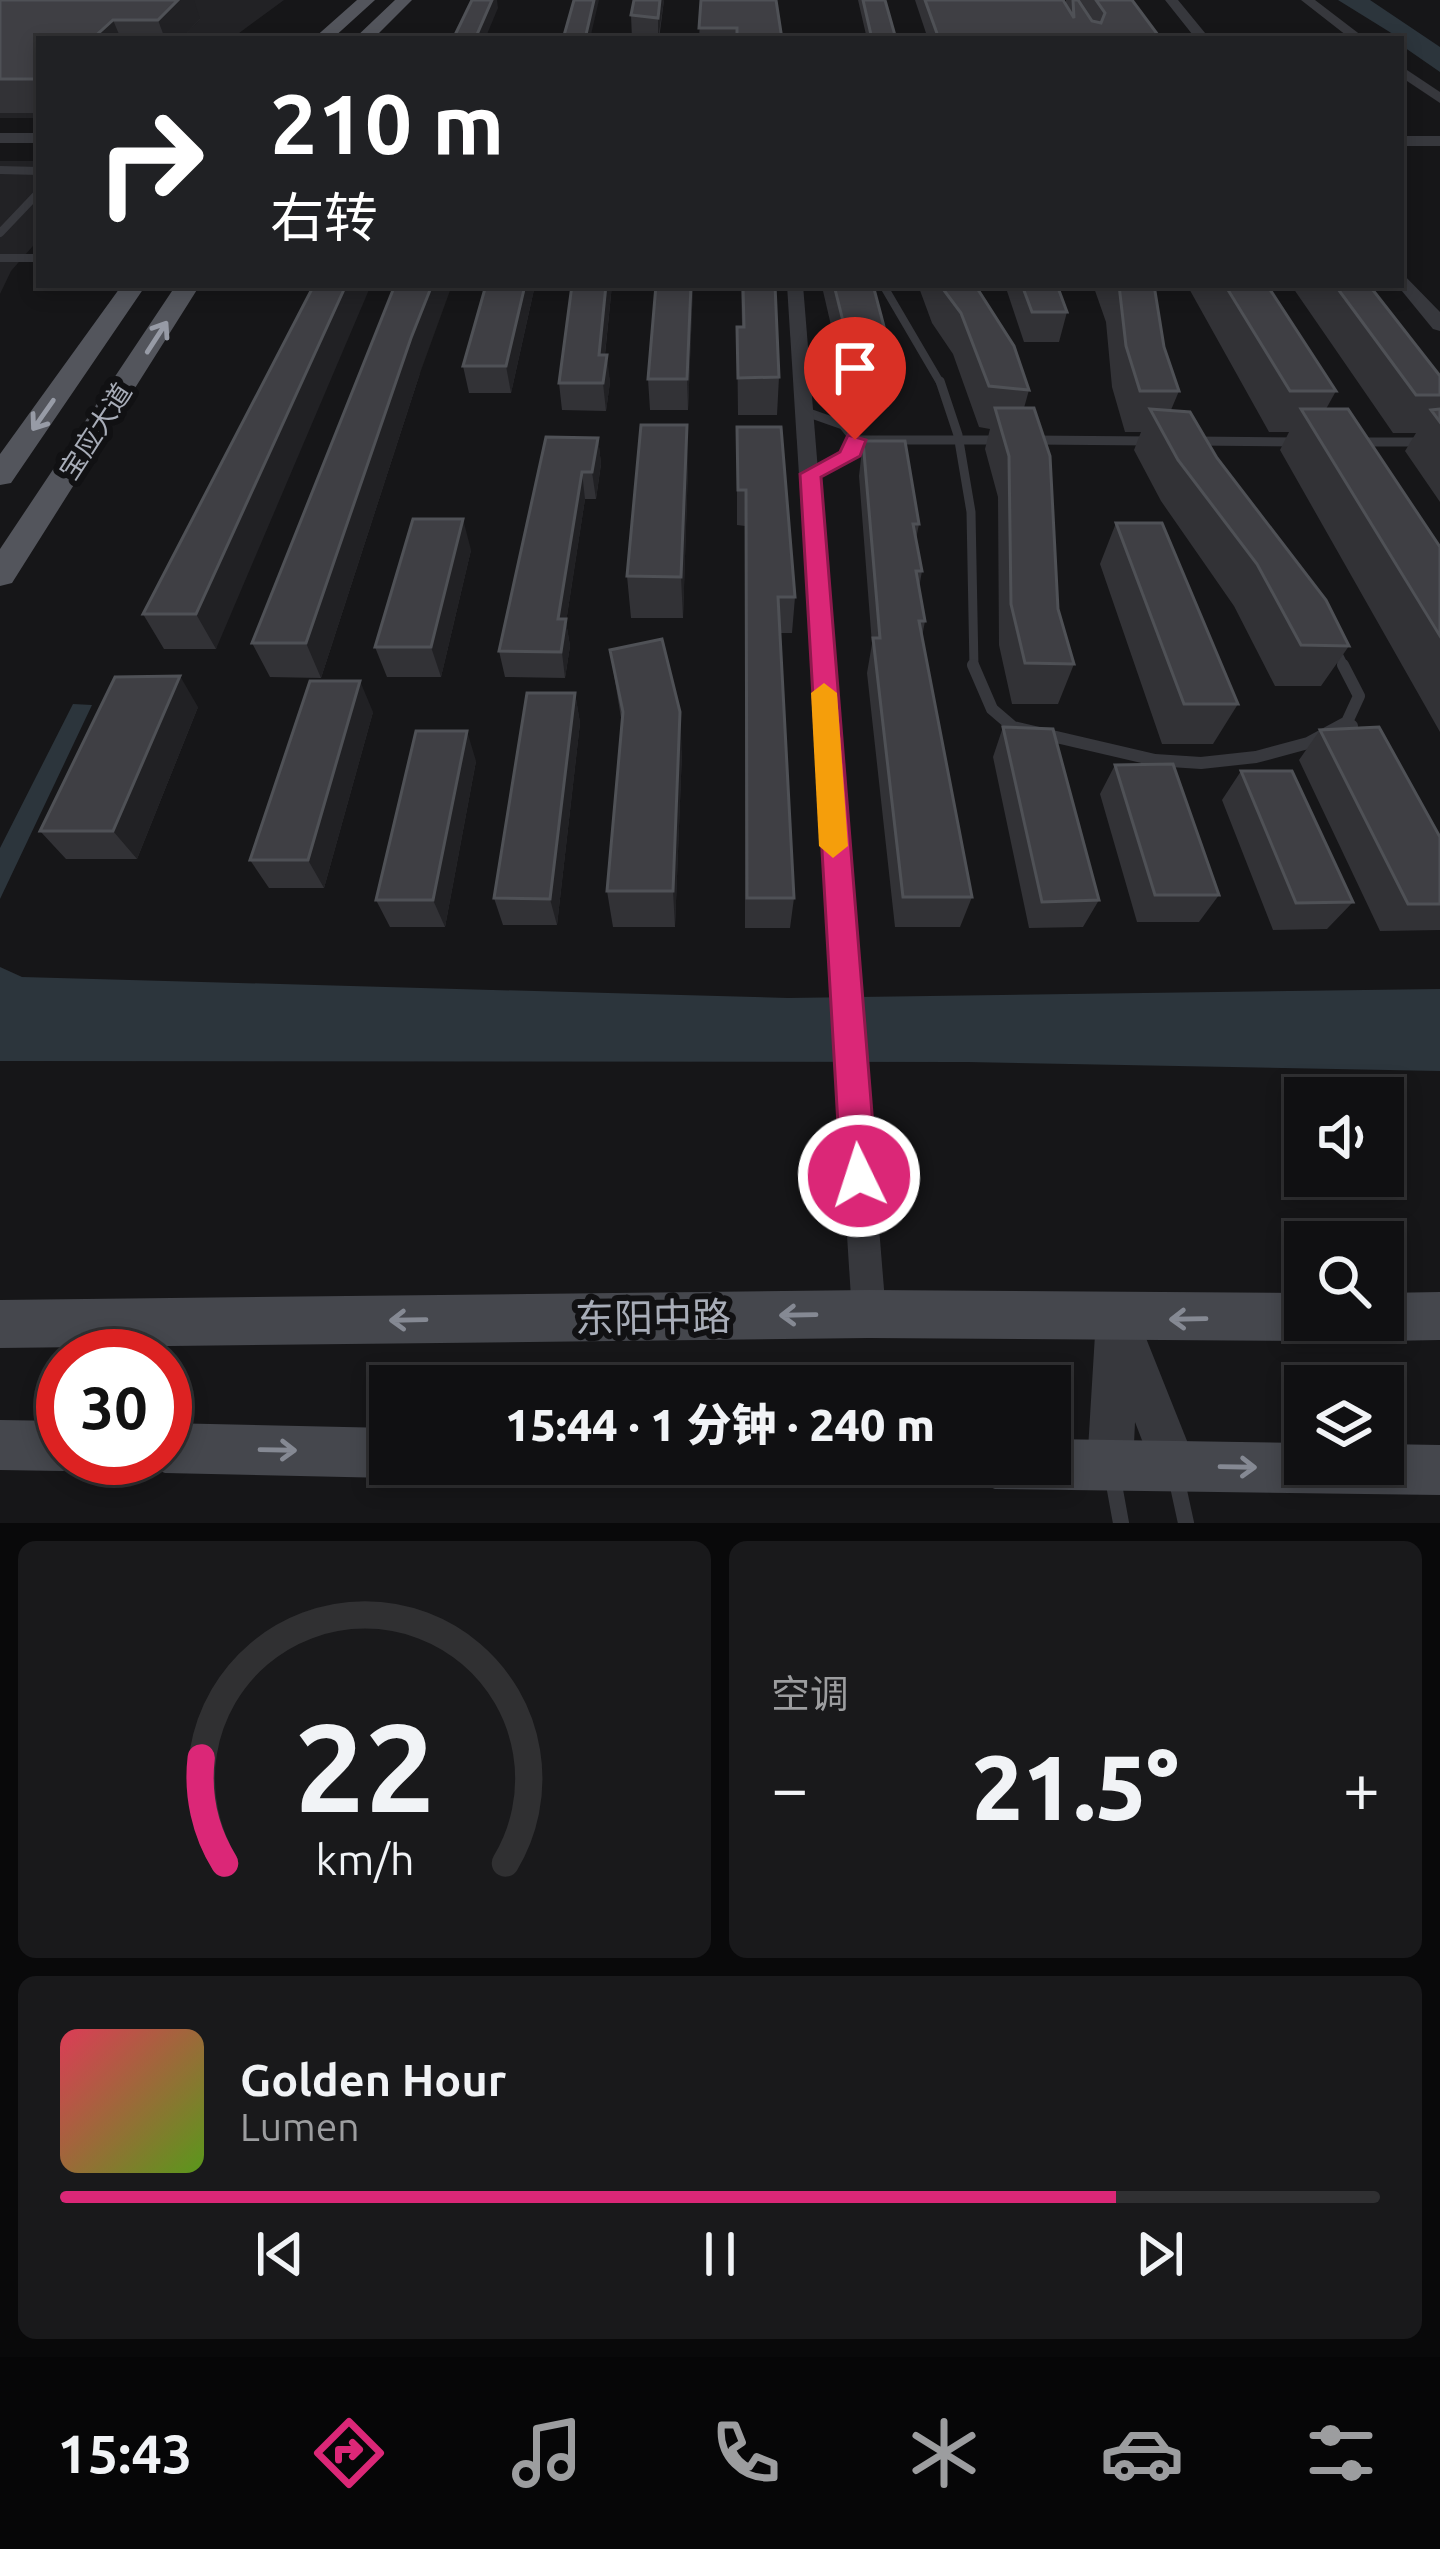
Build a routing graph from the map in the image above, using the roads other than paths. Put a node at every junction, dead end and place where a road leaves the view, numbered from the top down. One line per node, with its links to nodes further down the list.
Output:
1 (367, 0): 5 (main road)
2 (404, 0): 6 (main road)
3 (1171, 0): 7 (street)
4 (1307, 0): 8 (street)
5 (325, 36)
6 (366, 36)
7 (1201, 36)
8 (1355, 36)
9 (1404, 72): 10 (street)
10 (1440, 100)
11 (0, 138): 12 (street)
12 (36, 138)
13 (1404, 141): 14 (street)
14 (1440, 141)
15 (0, 170): 16 (lane)
16 (36, 171)
17 (36, 195): 18 (lane)
18 (0, 233)
19 (0, 258): 20 (lane)
20 (36, 258)
21 (1404, 282): 26 (street)
22 (132, 288): 38 (main road, 宝应大道, one-way to 38)
23 (186, 288): 39 (main road, 宝应大道, one-way to 23)
24 (795, 288): 27 (street)
25 (884, 288): 29 (lane)
26 (1440, 325)
27 (806, 412): 28 (lane); 37 (street)
28 (855, 440): 29 (lane); 37 (lane)
29 (957, 440): 30 (lane); 41 (lane)
30 (1004, 440)
31 (1028, 440): 32 (lane)
32 (1169, 441)
33 (1305, 442): 36 (lane)
34 (1350, 442): 35 (lane)
35 (1440, 442)
36 (1203, 457)
37 (810, 474): 43 (street)
38 (0, 476)
39 (0, 575)
40 (1324, 629): 41 (lane)
41 (1347, 722): 42 (lane)
42 (1366, 741)
43 (869, 1314): 47 (main road, 东阳中路); 48 (main road, 东阳中路, one-way to 48)
44 (1440, 1316): 46 (main road)
45 (1284, 1317): 47 (main road, 东阳中路, one-way to 47)
46 (1404, 1317)
47 (1117, 1318): 54 (street); 55 (street)
48 (0, 1324)
49 (0, 1445): 50 (main road)
50 (36, 1446)
51 (192, 1449): 52 (main road, one-way to 52)
52 (369, 1453)
53 (1071, 1465): 54 (main road)
54 (1110, 1466): 55 (main road); 57 (lane)
55 (1174, 1466): 56 (main road, one-way to 56); 58 (lane)
56 (1440, 1470)
57 (1121, 1523)
58 (1186, 1523)

